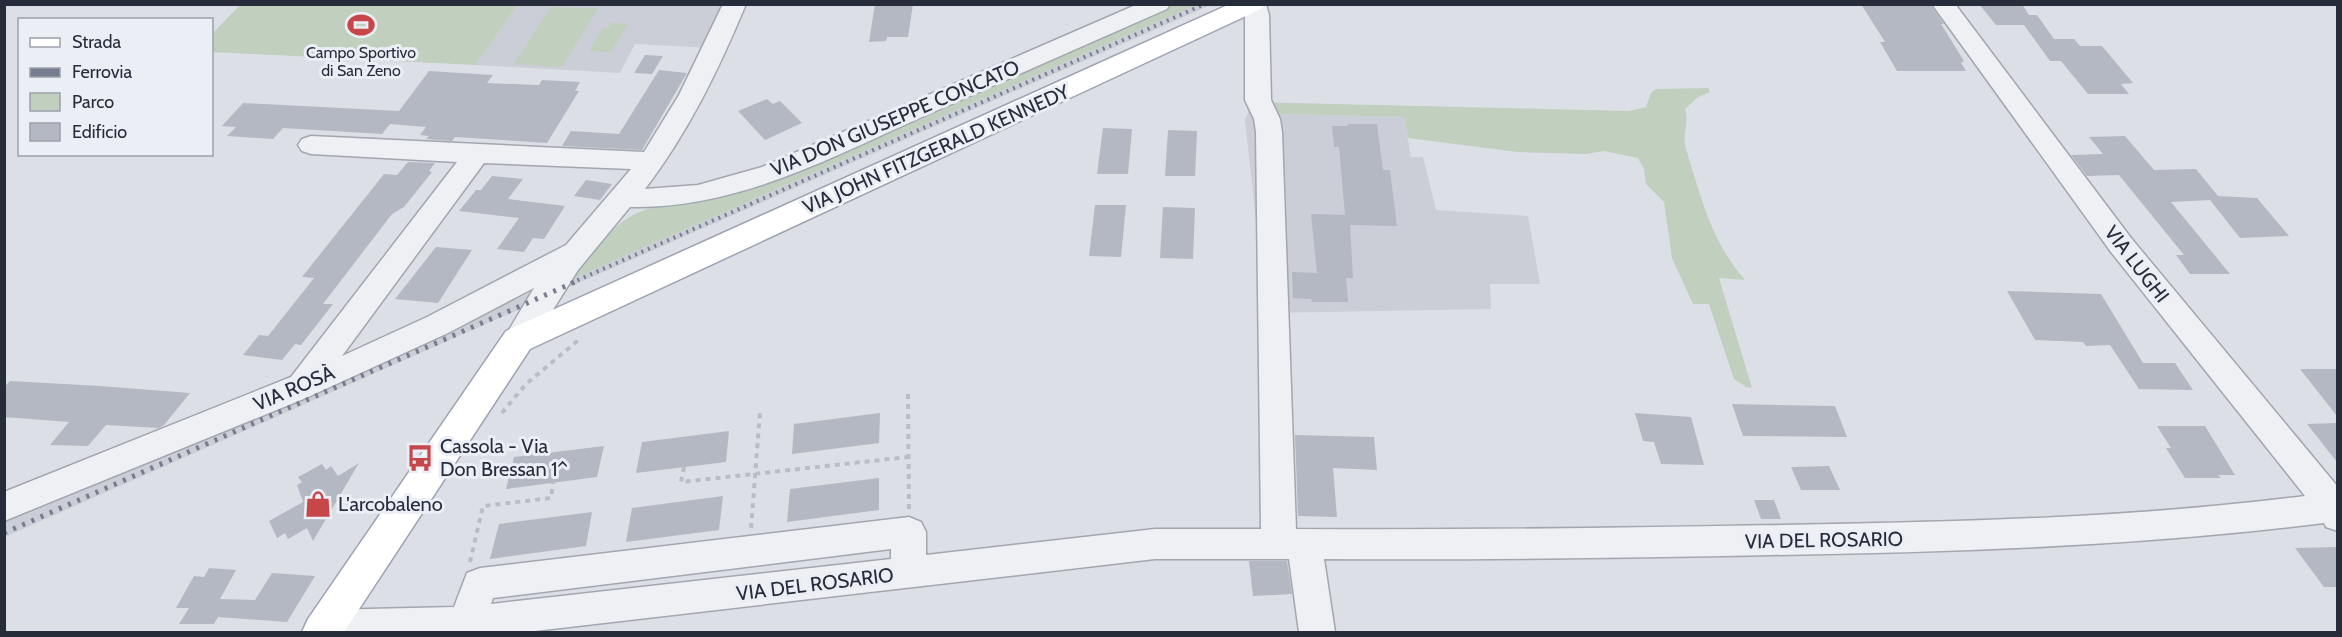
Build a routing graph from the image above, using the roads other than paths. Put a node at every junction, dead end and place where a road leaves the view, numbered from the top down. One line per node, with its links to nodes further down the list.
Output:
1 (735, 4): 7 (street)
2 (1159, 4): 8 (street, VIA DON GIUSEPPE CONCATO)
3 (1253, 4): 10 (main road, VIA JOHN FITZGERALD KENNEDY); 14 (street)
4 (1943, 4): 13 (street, VIA LUGHI)
5 (311, 145): 6 (street)
6 (477, 154): 7 (street); 11 (street)
7 (650, 161): 8 (street)
8 (623, 198): 9 (street)
9 (576, 252): 10 (street); 11 (street, VIA ROSÀ)
10 (524, 345): 17 (main road, VIA JOHN FITZGERALD KENNEDY)
11 (303, 386): 12 (street, VIA ROSÀ)
12 (4, 507)
13 (2336, 508): 14 (street, VIA DEL ROSARIO)
14 (1292, 544): 15 (street, VIA DEL ROSARIO); 18 (street)
15 (908, 572): 16 (street, VIA DEL ROSARIO); 16 (street)
16 (468, 623): 17 (street, VIA DEL ROSARIO)
17 (323, 630)
18 (1317, 633)

